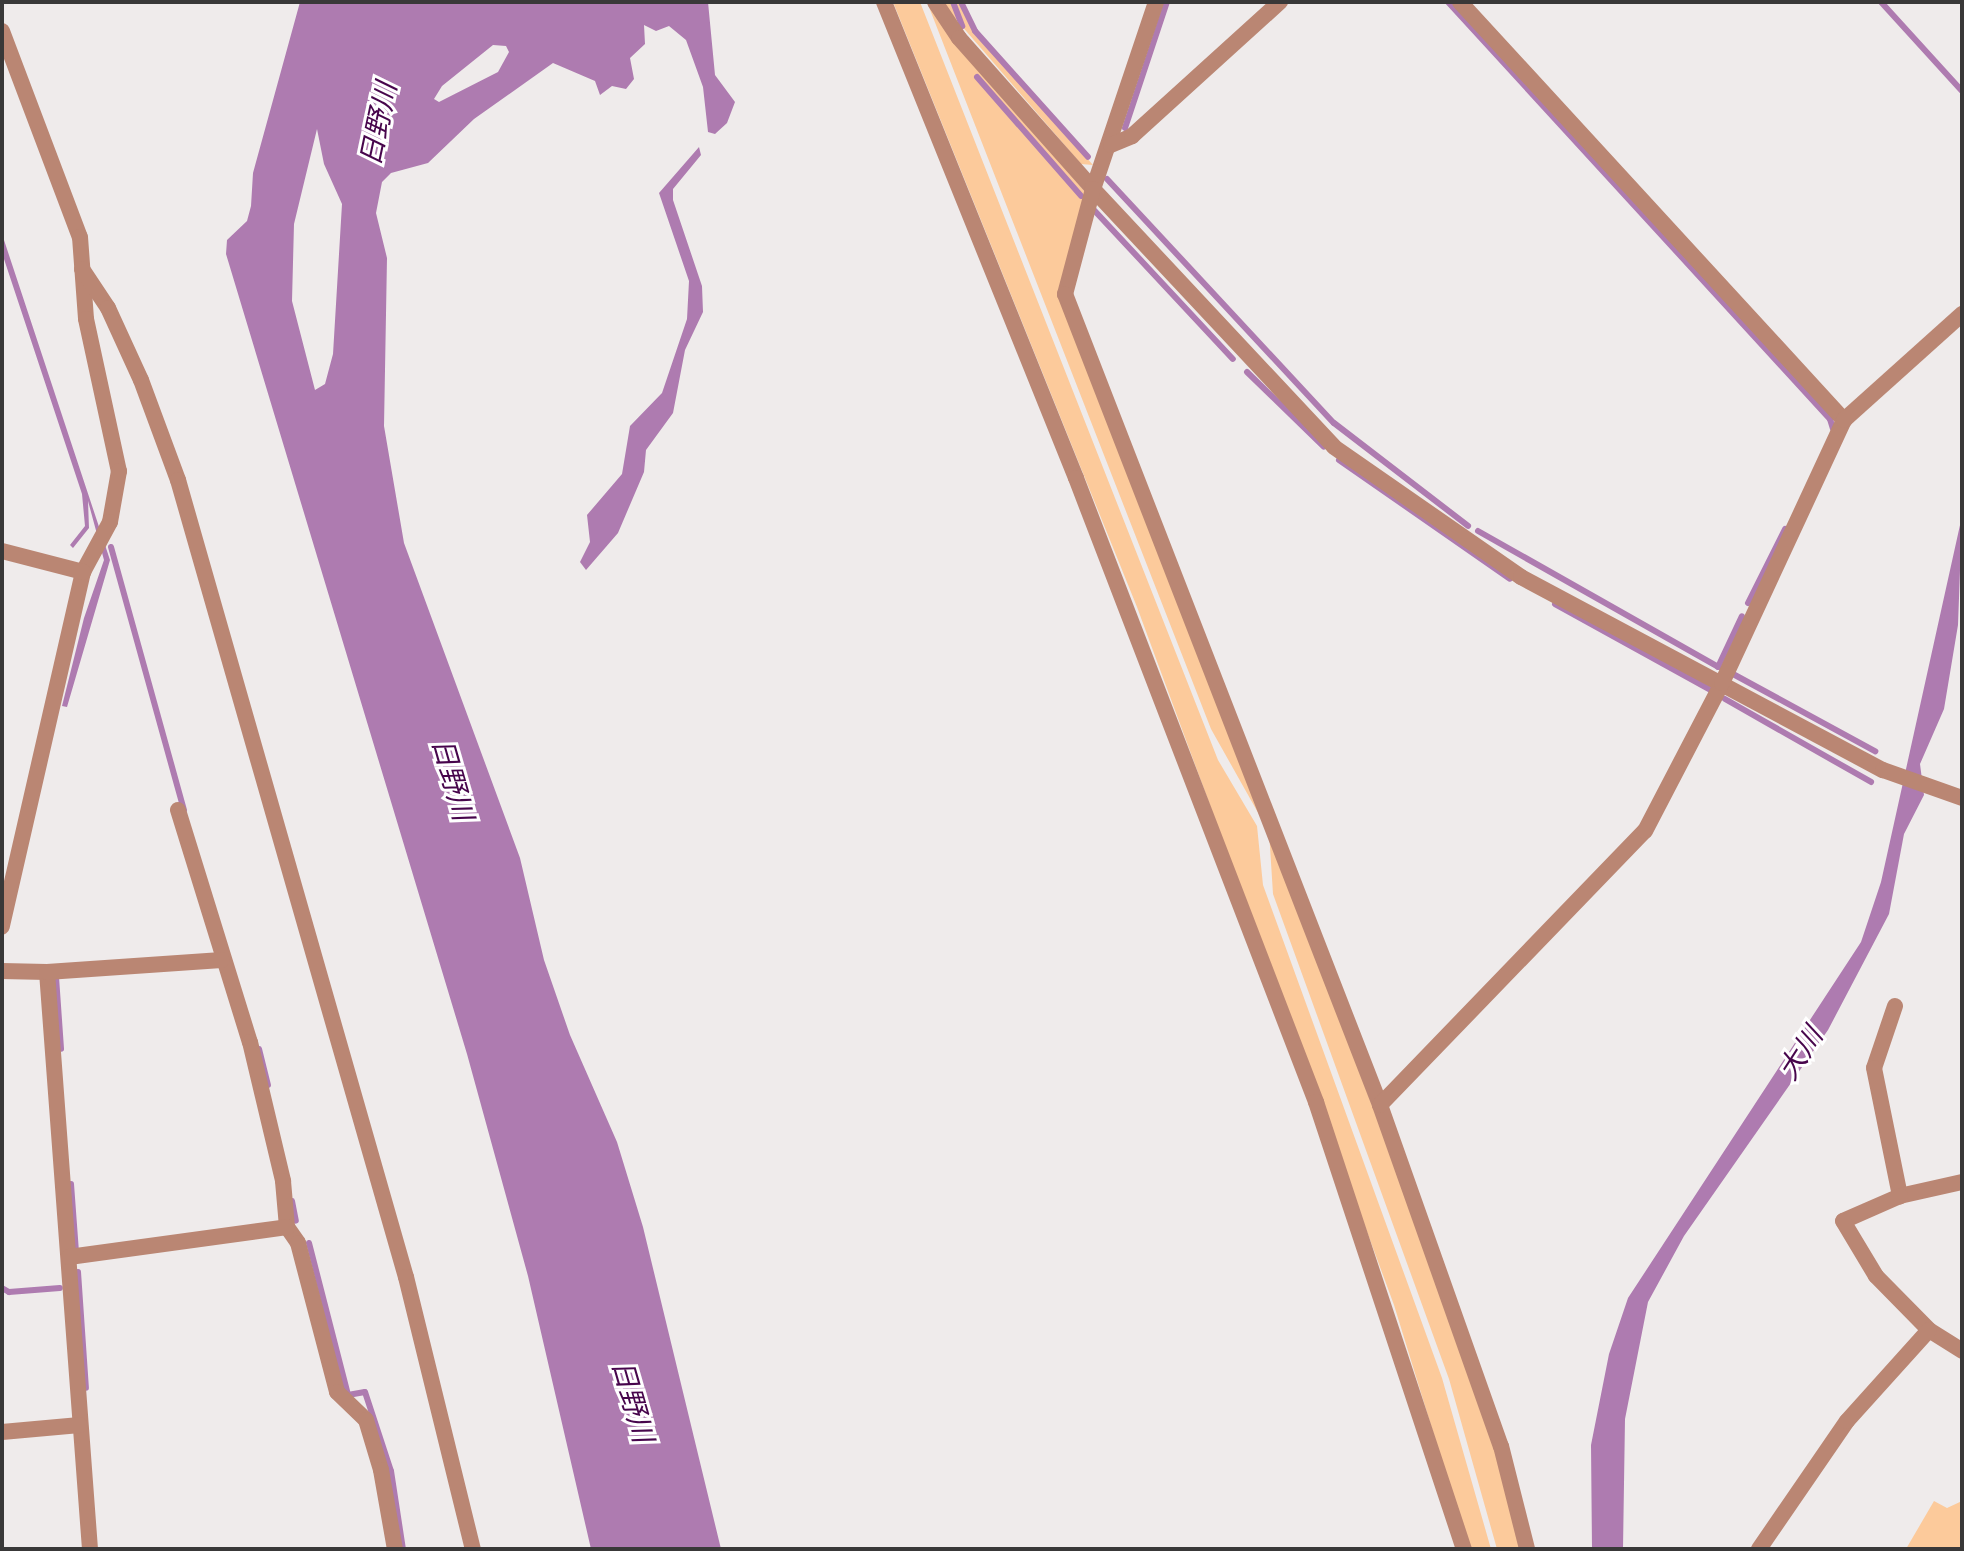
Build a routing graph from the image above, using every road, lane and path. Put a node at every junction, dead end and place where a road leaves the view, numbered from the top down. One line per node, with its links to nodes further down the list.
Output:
1 (884, 2): 34 (street)
2 (935, 2): 8 (street)
3 (1156, 2): 7 (street)
4 (1280, 2): 7 (street)
5 (1460, 2): 11 (street)
6 (2, 31): 9 (street)
7 (1111, 145): 8 (street)
8 (1093, 189): 14 (street); 22 (street)
9 (82, 269): 13 (street); 33 (street)
10 (1962, 314): 11 (street)
11 (1844, 420): 14 (street)
12 (2, 551): 13 (street)
13 (83, 572): 17 (street)
14 (1722, 683): 15 (street); 22 (street)
15 (1954, 795)
16 (178, 810): 18 (street)
17 (2, 927)
18 (222, 960): 20 (street); 25 (street)
19 (7, 971): 20 (street)
20 (47, 972): 26 (street)
21 (1895, 1006): 24 (street)
22 (1380, 1105): 35 (street)
23 (1962, 1182): 24 (street)
24 (1900, 1196): 27 (street)
25 (287, 1227): 26 (street); 32 (street)
26 (69, 1257): 29 (street)
27 (1929, 1330): 28 (street); 36 (street)
28 (1962, 1351)
29 (80, 1425): 30 (street); 31 (street)
30 (2, 1432)
31 (90, 1549)
32 (395, 1549)
33 (473, 1549)
34 (1464, 1549)
35 (1527, 1549)
36 (1759, 1549)

